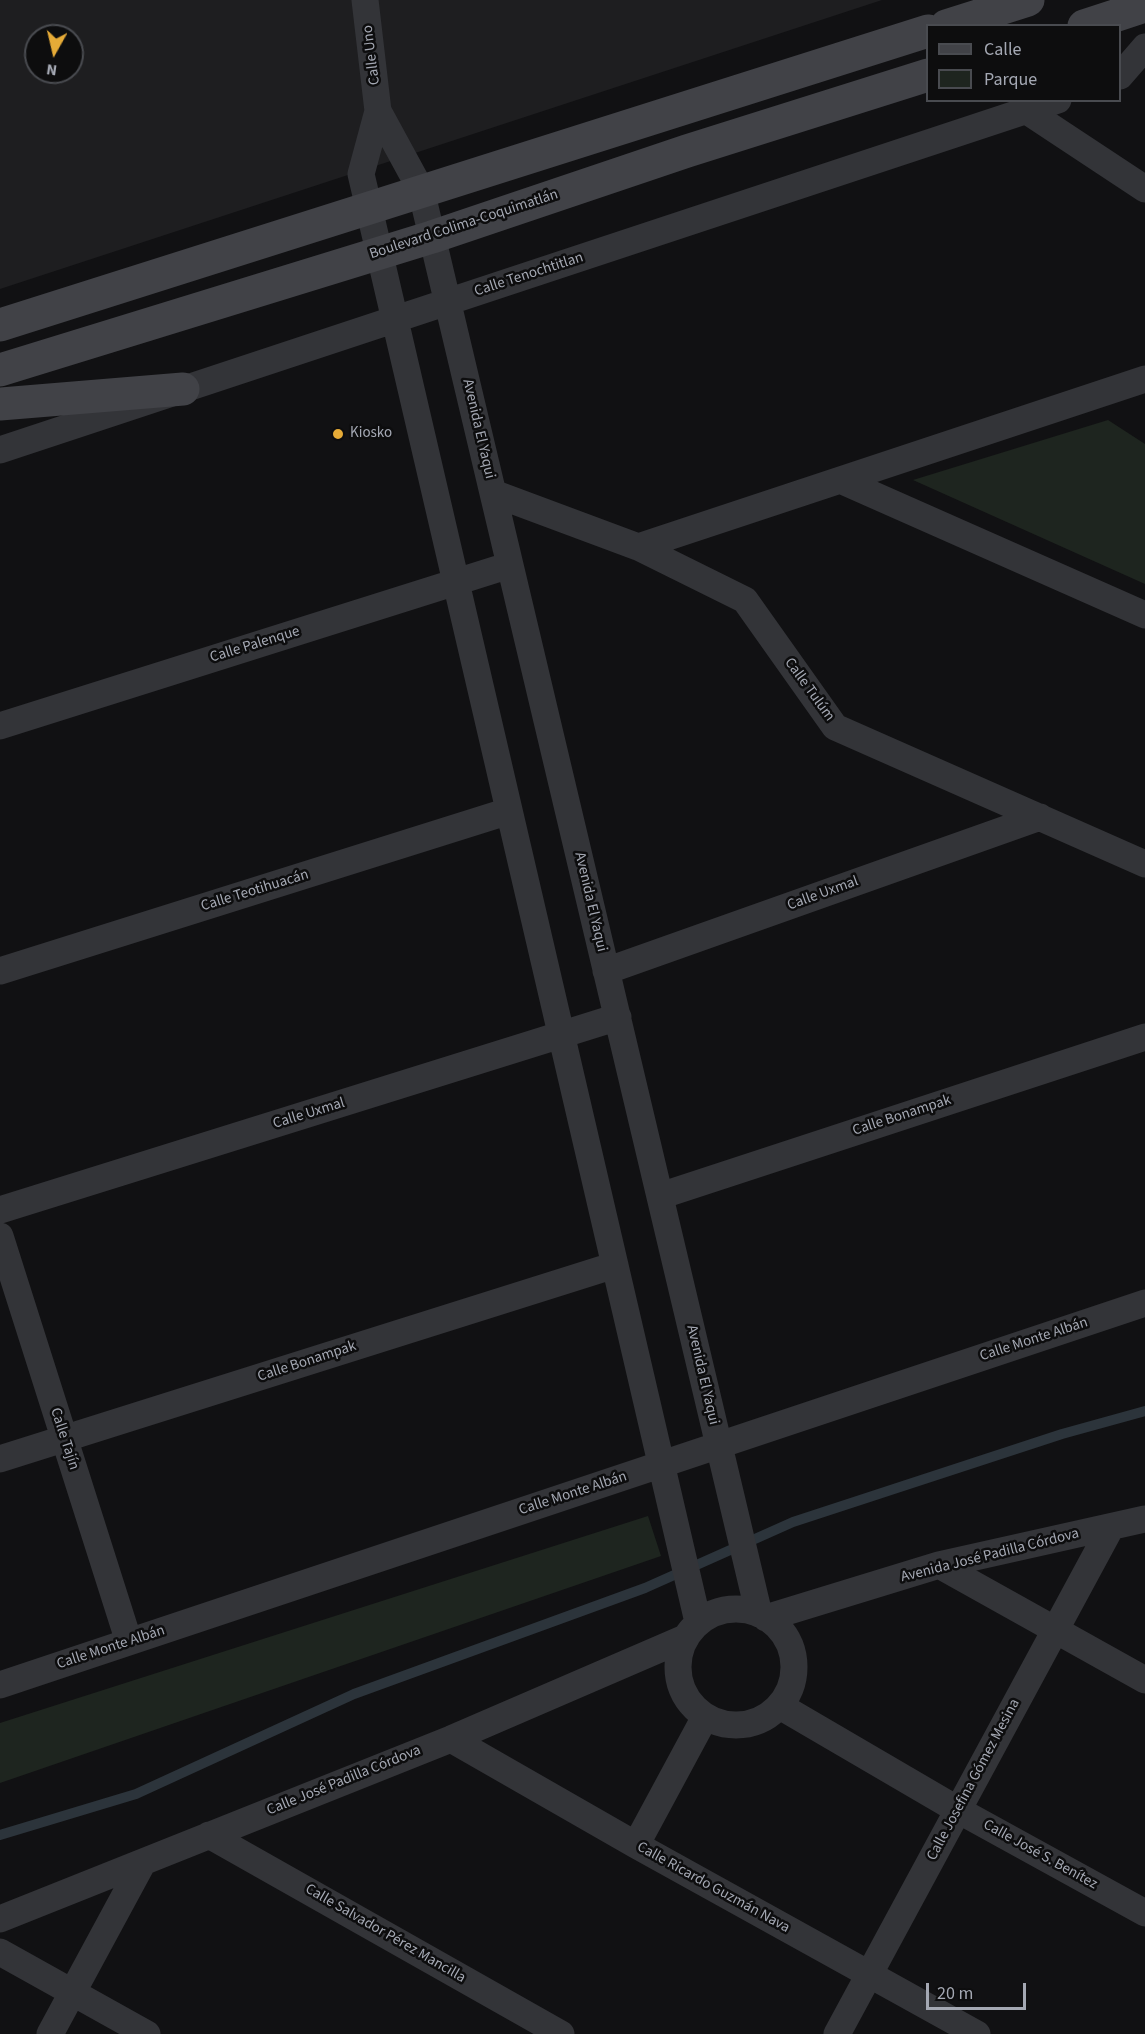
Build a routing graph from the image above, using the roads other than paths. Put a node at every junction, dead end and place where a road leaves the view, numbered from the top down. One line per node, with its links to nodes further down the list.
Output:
1 (365, 0): 11 (street, Calle Uno)
2 (1028, 0): 4 (main road)
3 (1145, 6): 5 (main road)
4 (952, 24)
5 (1090, 24)
6 (926, 31): 14 (main road)
7 (1145, 47): 8 (street)
8 (1121, 74)
9 (926, 75): 16 (main road, Boulevard Colima-Coquimatlán)
10 (1052, 102): 12 (street, Calle Tenochtitlan)
11 (378, 111): 14 (street, Calle Uno); 15 (street, Calle Uno)
12 (1027, 111): 13 (street); 18 (street, Calle Tenochtitlan)
13 (1145, 189)
14 (421, 190): 15 (main road); 16 (street, Avenida El Yaqui)
15 (369, 208): 17 (street); 20 (main road)
16 (432, 237): 17 (main road, Boulevard Colima-Coquimatlán); 18 (street, Avenida El Yaqui)
17 (379, 252): 19 (street); 21 (main road, Boulevard Colima-Coquimatlán)
18 (448, 302): 19 (street, Calle Tenochtitlan); 27 (street, Avenida El Yaqui)
19 (395, 321): 23 (street, Calle Tenochtitlan); 30 (street)
20 (0, 325)
21 (0, 370)
22 (1145, 379): 26 (street)
23 (183, 389): 24 (main road); 25 (street, Calle Tenochtitlan)
24 (0, 404)
25 (0, 450)
26 (840, 480): 28 (street); 31 (street)
27 (493, 492): 28 (street, Calle Tulúm); 29 (street, Avenida El Yaqui)
28 (638, 547): 34 (street, Calle Tulúm)
29 (510, 565): 30 (street, Calle Palenque); 37 (street, Avenida El Yaqui)
30 (456, 582): 32 (street, Calle Palenque); 33 (street)
31 (1145, 615)
32 (0, 726)
33 (509, 811): 36 (street, Calle Teotihuacán); 39 (street)
34 (1040, 817): 35 (street, Calle Tulúm); 37 (street, Calle Uxmal)
35 (1145, 864)
36 (0, 971)
37 (606, 971): 38 (street, Avenida El Yaqui)
38 (618, 1017): 39 (street, Calle Uxmal); 41 (street, Avenida El Yaqui)
39 (561, 1035): 42 (street, Calle Uxmal); 44 (street)
40 (1145, 1037): 41 (street, Calle Bonampak)
41 (660, 1196): 47 (street, Avenida El Yaqui)
42 (0, 1210)
43 (0, 1236): 46 (street, Calle Tajín)
44 (615, 1265): 46 (street, Calle Bonampak); 49 (street)
45 (1145, 1303): 47 (street, Calle Monte Albán)
46 (64, 1439): 48 (street, Calle Bonampak); 56 (street, Calle Tajín)
47 (719, 1445): 49 (street, Calle Monte Albán); 53 (street, Avenida El Yaqui)
48 (0, 1459)
49 (661, 1465): 54 (street); 56 (street, Calle Monte Albán)
50 (1145, 1519): 51 (street, Avenida José Padilla Córdova)
51 (1111, 1527): 52 (street, Avenida José Padilla Córdova); 55 (street, Calle Josefina Gómez Mesina)
52 (939, 1565): 53 (street, Avenida José Padilla Córdova); 55 (street)
53 (763, 1616): 54 (street); 59 (street)
54 (691, 1630): 60 (street); 61 (street, Calle José Padilla Córdova)
55 (1055, 1630): 57 (street); 62 (street, Calle Josefina Gómez Mesina)
56 (129, 1642): 58 (street, Calle Monte Albán)
57 (1145, 1680)
58 (0, 1685)
59 (780, 1706): 60 (street); 62 (street, Calle José S. Benítez)
60 (705, 1717): 64 (street)
61 (451, 1738): 63 (street, Calle José Padilla Córdova); 64 (street, Calle Ricardo Guzmán Nava)
62 (958, 1810): 66 (street, Calle José S. Benítez); 69 (street, Calle Josefina Gómez Mesina)
63 (209, 1835): 65 (street, Calle José Padilla Córdova); 73 (street, Calle Salvador Pérez Mancilla)
64 (636, 1845): 69 (street, Calle Ricardo Guzmán Nava)
65 (143, 1862): 67 (street, Calle José Padilla Córdova); 70 (street)
66 (1145, 1912)
67 (0, 1919)
68 (0, 1952): 70 (street)
69 (869, 1975): 74 (street, Calle Josefina Gómez Mesina); 75 (street, Calle Ricardo Guzmán Nava)
70 (73, 1992): 71 (street); 72 (street)
71 (50, 2034)
72 (147, 2034)
73 (561, 2034)
74 (837, 2034)
75 (977, 2034)

